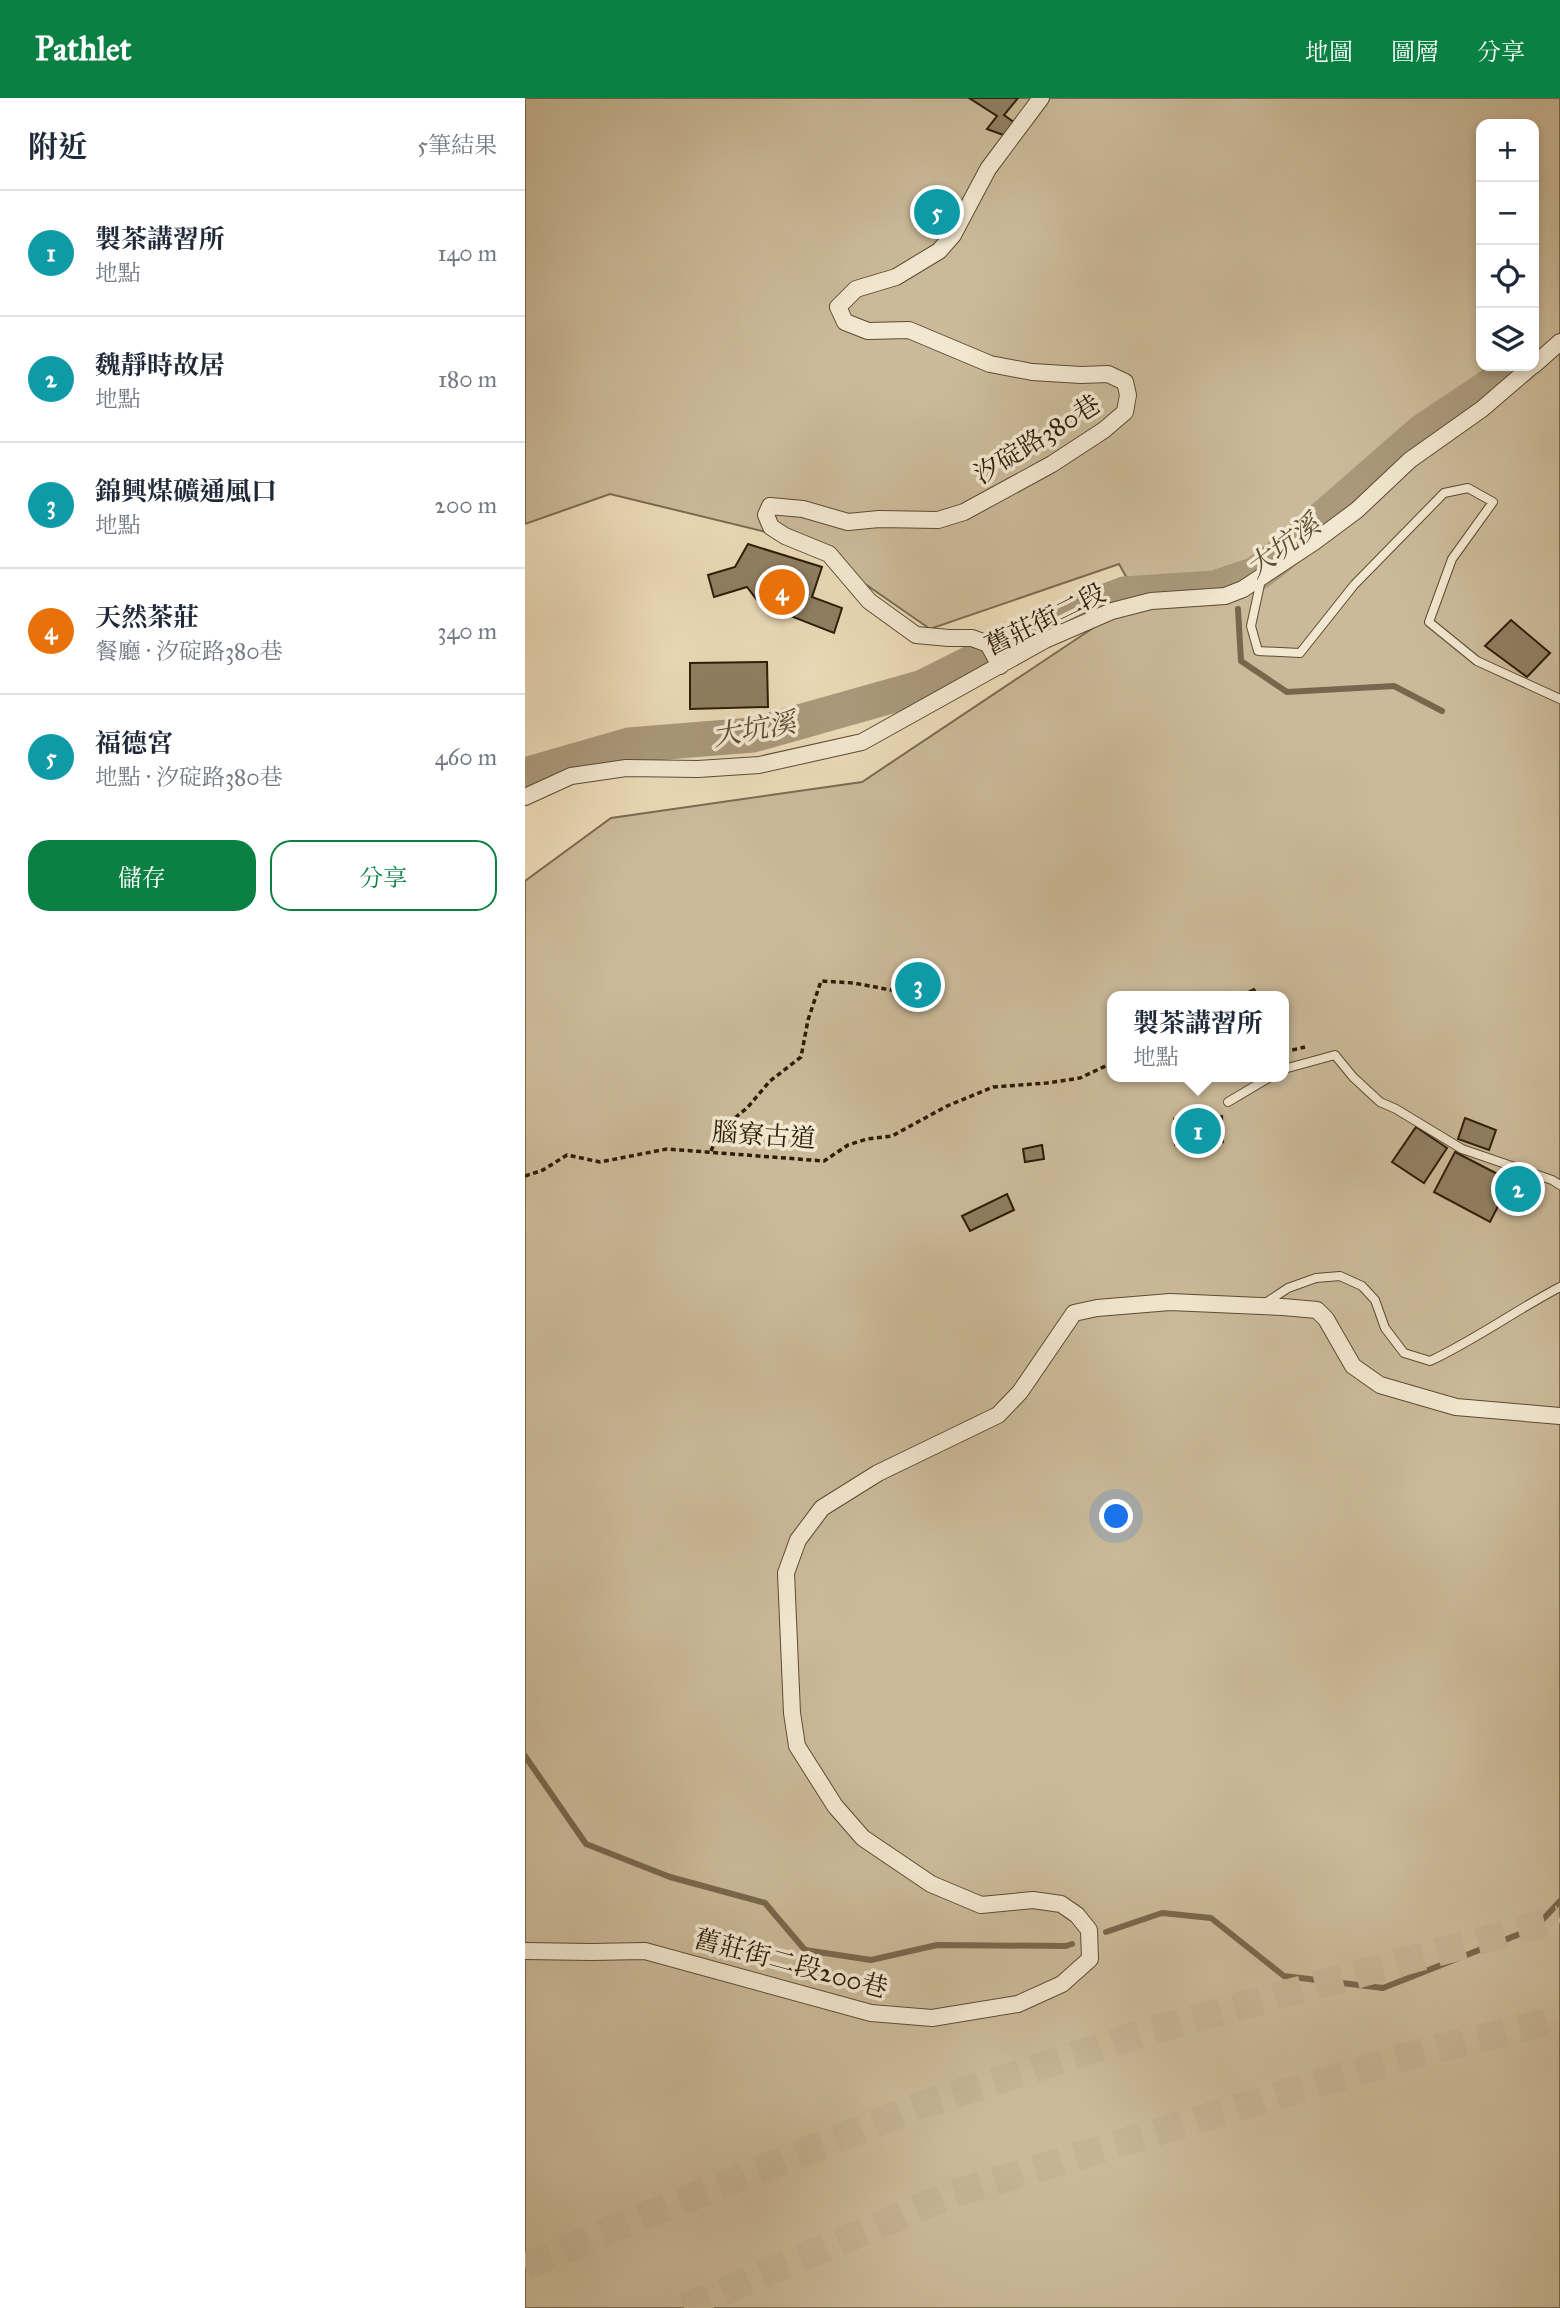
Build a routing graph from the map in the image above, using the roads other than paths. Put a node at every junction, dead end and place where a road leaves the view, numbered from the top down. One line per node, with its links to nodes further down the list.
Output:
1 (1041, 98): 6 (street, 汐碇路380巷)
2 (1560, 342): 3 (street, 舊莊街二段)
3 (1539, 360)
4 (1526, 371): 5 (street, 舊莊街二段)
5 (1261, 577): 6 (street, 舊莊街二段); 7 (lane)
6 (1000, 666): 8 (street, 舊莊街二段)
7 (1560, 699)
8 (525, 797)
9 (1289, 1068): 12 (lane)
10 (1262, 1082): 11 (lane)
11 (1229, 1102)
12 (1560, 1185)
13 (1560, 1287): 14 (lane)
14 (1259, 1307): 15 (street); 16 (street, 舊莊街二段200巷)
15 (1560, 1416)
16 (525, 1951)

